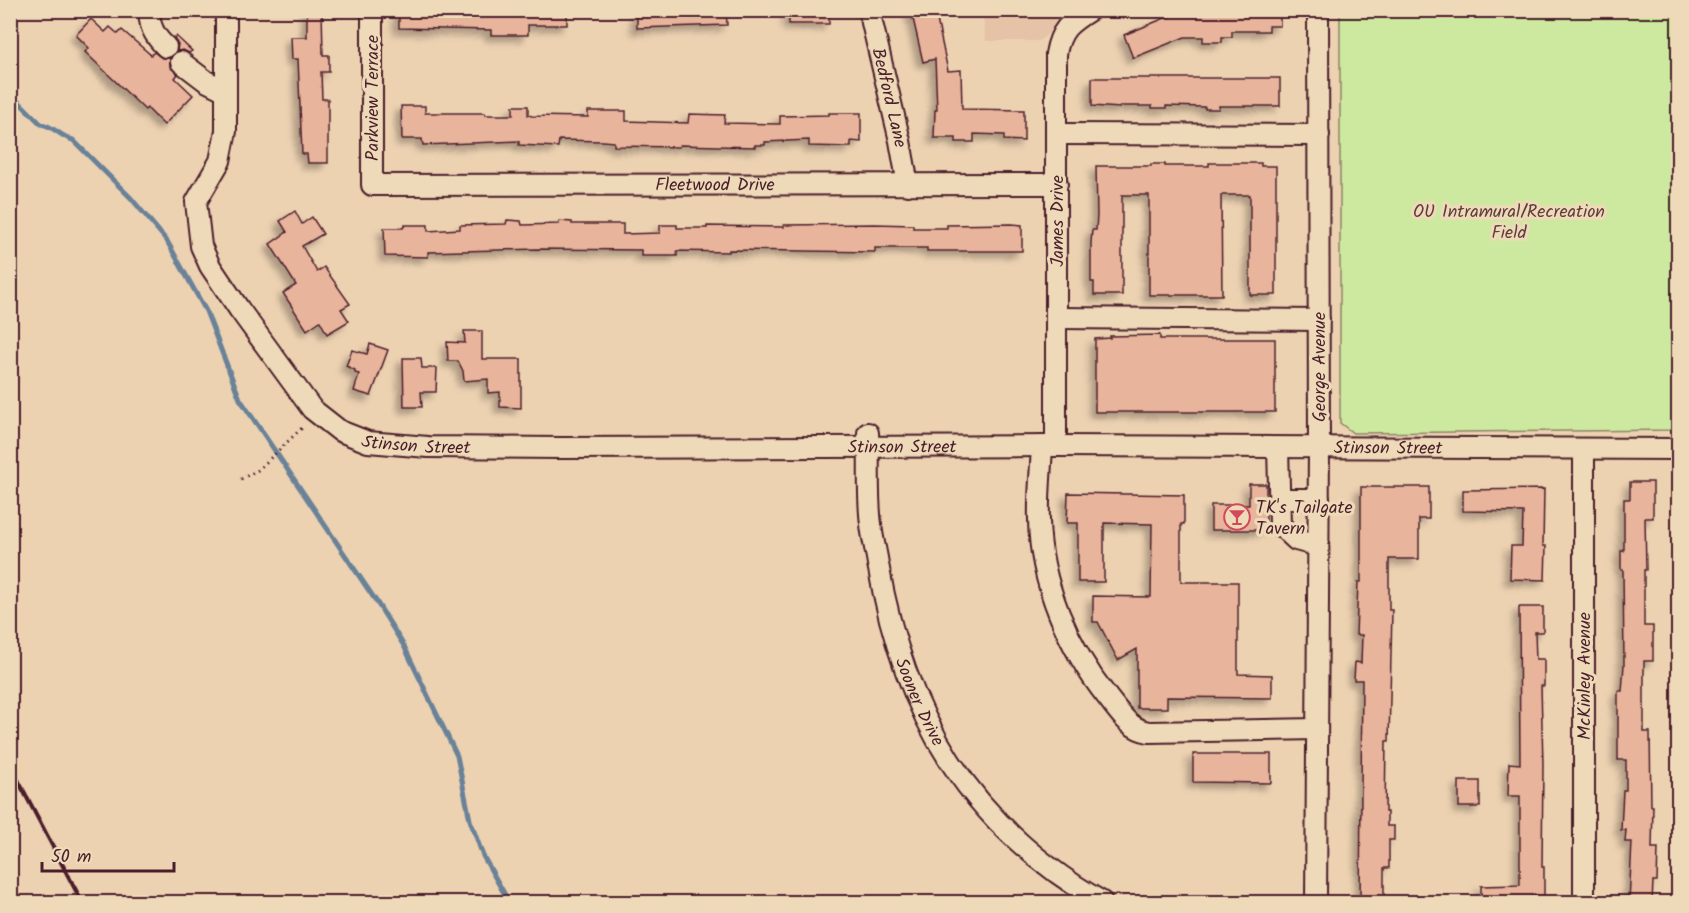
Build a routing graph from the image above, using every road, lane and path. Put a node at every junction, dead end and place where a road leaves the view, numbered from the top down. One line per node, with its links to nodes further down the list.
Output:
1 (150, 10): 8 (street)
2 (226, 10): 10 (street, Stinson Street)
3 (372, 10): 14 (street, Parkview Terrace)
4 (869, 10): 15 (street, Bedford Lane)
5 (1090, 10): 7 (street, James Drive)
6 (1318, 10): 12 (street, George Avenue)
7 (1066, 19): 11 (street, James Drive)
8 (166, 47)
9 (181, 62): 10 (street)
10 (226, 91): 18 (street, Stinson Street)
11 (1057, 134): 12 (street); 13 (street, James Drive)
12 (1319, 135): 17 (street, George Avenue)
13 (1057, 184): 15 (street, Fleetwood Drive); 16 (street, James Drive)
14 (372, 185): 15 (street, Fleetwood Drive)
15 (908, 185)
16 (1057, 318): 17 (street); 20 (street, James Drive)
17 (1319, 320): 22 (street, George Avenue)
18 (317, 414): 19 (street, Stinson Street); 25 (path)
19 (869, 440): 20 (street, Stinson Street); 30 (street, Sooner Drive)
20 (1049, 446): 21 (street, Stinson Street); 29 (street, James Drive)
21 (1278, 448): 22 (street, Stinson Street); 26 (street)
22 (1319, 448): 23 (street, Stinson Street); 27 (street, George Avenue)
23 (1584, 450): 24 (street, Stinson Street); 32 (street, McKinley Avenue)
24 (1678, 450)
25 (241, 478)
26 (1279, 499): 27 (street); 28 (street)
27 (1319, 499): 28 (street, George Avenue)
28 (1318, 546): 29 (street, George Avenue)
29 (1317, 729): 31 (street, George Avenue)
30 (1102, 903)
31 (1316, 903)
32 (1584, 903)

